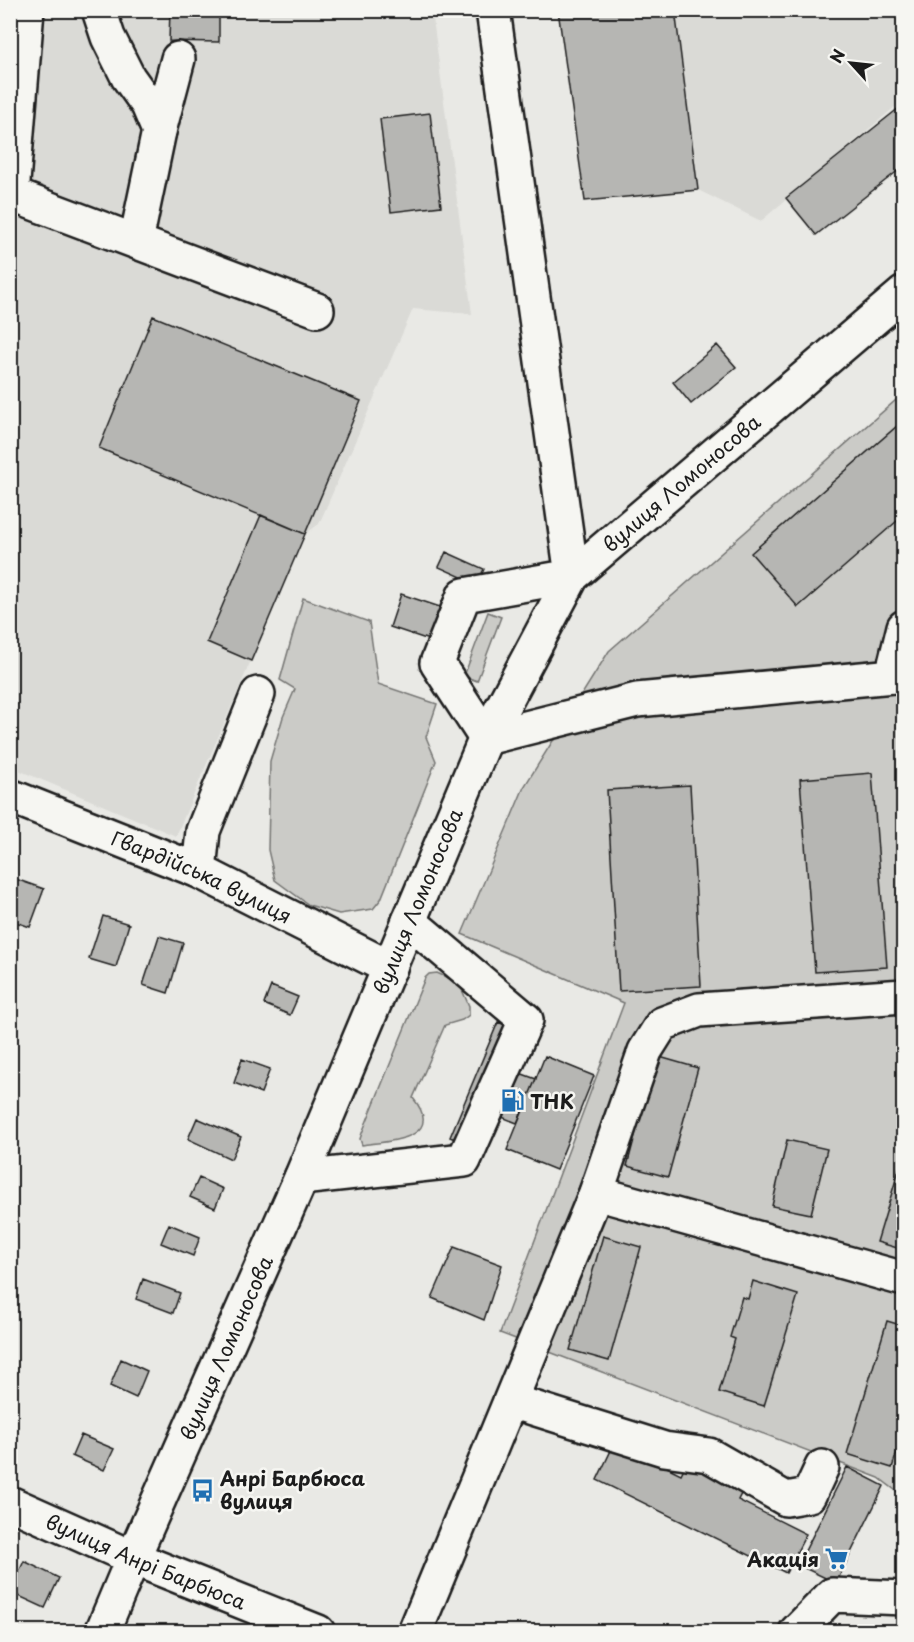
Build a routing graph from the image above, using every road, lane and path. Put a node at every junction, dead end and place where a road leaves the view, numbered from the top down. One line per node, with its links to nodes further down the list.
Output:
1 (27, 10): 6 (main road)
2 (99, 10): 5 (main road)
3 (493, 10): 10 (main road)
4 (178, 59): 5 (main road)
5 (159, 131): 7 (main road)
6 (11, 194): 7 (main road)
7 (136, 241): 9 (main road)
8 (903, 293): 10 (main road, вулиця Ломоносова)
9 (317, 310)
10 (572, 576): 14 (main road, вулиця Ломоносова); 14 (main road)
11 (903, 627): 12 (main road)
12 (898, 675): 14 (main road)
13 (258, 694): 16 (main road)
14 (486, 738): 17 (main road, вулиця Ломоносова)
15 (10, 796): 16 (main road, Гвардійська вулиця)
16 (199, 871): 18 (main road, Гвардійська вулиця)
17 (409, 921): 18 (main road, вулиця Ломоносова); 20 (main road)
18 (390, 968): 20 (main road, вулиця Ломоносова)
19 (903, 996): 21 (main road)
20 (301, 1178): 26 (main road, вулиця Ломоносова)
21 (596, 1193): 22 (main road); 23 (main road)
22 (903, 1279)
23 (511, 1401): 24 (main road); 30 (main road)
24 (822, 1467)
25 (10, 1503): 26 (main road, вулиця Анрі Барбюса)
26 (132, 1558): 28 (main road, вулиця Ломоносова); 29 (main road, вулиця Анрі Барбюса)
27 (903, 1598): 31 (main road)
28 (102, 1632)
29 (318, 1632)
30 (415, 1632)
31 (796, 1632)

